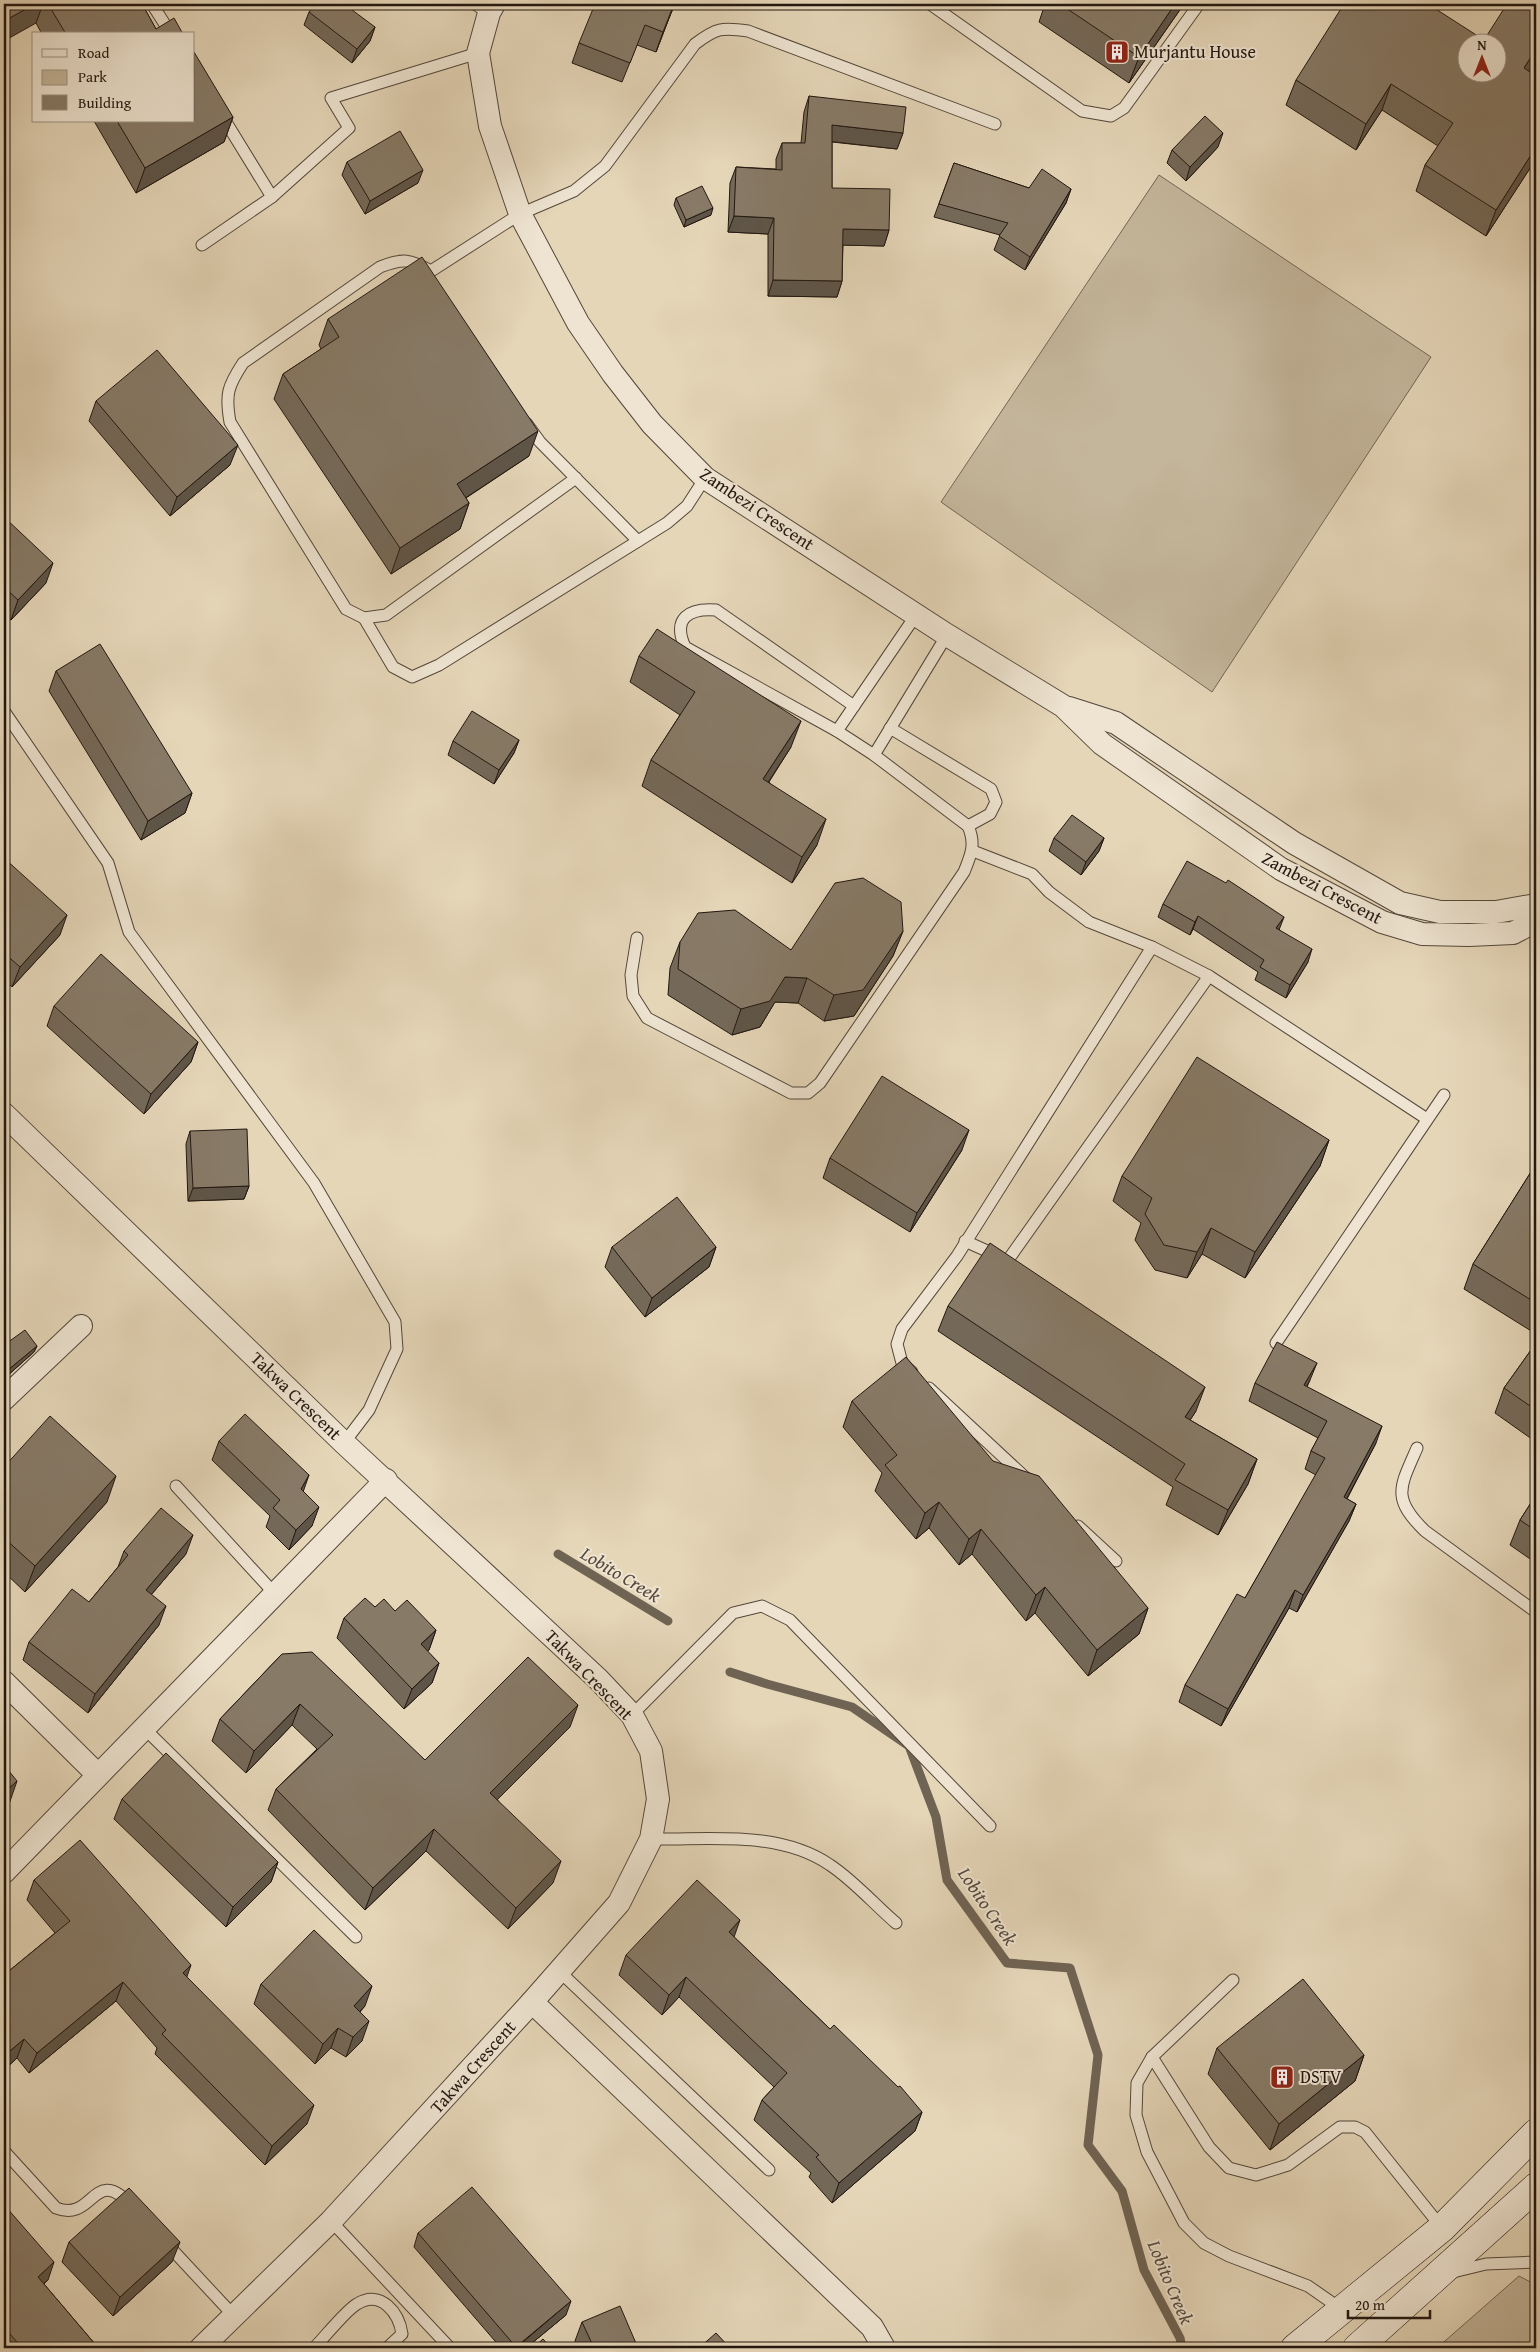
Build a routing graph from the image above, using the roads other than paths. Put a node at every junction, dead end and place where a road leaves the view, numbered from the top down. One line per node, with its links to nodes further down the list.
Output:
1 (152, 4): 5 (lane)
2 (930, 4): 3 (lane)
3 (1199, 4)
4 (486, 7): 6 (street, Zambezi Crescent)
5 (170, 32)
6 (478, 53): 9 (lane); 10 (street, Zambezi Crescent)
7 (215, 104): 9 (lane)
8 (995, 124): 10 (lane)
9 (272, 197): 11 (lane)
10 (520, 214): 14 (street, Zambezi Crescent); 17 (lane)
11 (202, 245)
12 (523, 418): 13 (lane)
13 (576, 478): 15 (lane); 17 (lane)
14 (706, 478): 15 (lane); 16 (street, Zambezi Crescent)
15 (638, 541): 17 (lane)
16 (916, 615): 18 (street, Zambezi Crescent); 19 (lane)
17 (364, 618)
18 (947, 635): 20 (street, Zambezi Crescent); 22 (lane)
19 (854, 706): 23 (lane); 23 (lane)
20 (1063, 706): 27 (street, Zambezi Crescent); 28 (street, Zambezi Crescent)
21 (4, 711): 39 (lane)
22 (890, 728): 24 (lane); 25 (lane)
23 (837, 731): 24 (lane)
24 (874, 755): 25 (lane)
25 (968, 826): 26 (lane)
26 (973, 851): 29 (lane); 30 (lane)
27 (1536, 905)
28 (1536, 921)
29 (636, 938)
30 (1152, 947): 31 (lane); 35 (lane)
31 (1209, 976): 34 (lane); 35 (lane)
32 (1444, 1095): 34 (lane)
33 (4, 1114): 39 (street, Takwa Crescent)
34 (1427, 1119): 37 (lane)
35 (965, 1241): 43 (lane)
36 (81, 1326): 38 (street)
37 (1276, 1343)
38 (4, 1399)
39 (344, 1443): 41 (street, Takwa Crescent)
40 (1417, 1448): 47 (lane)
41 (386, 1480): 46 (street); 49 (street, Takwa Crescent)
42 (176, 1486): 46 (lane)
43 (1038, 1488)
44 (1066, 1515): 45 (lane)
45 (1116, 1561)
46 (275, 1594): 50 (street)
47 (1536, 1612)
48 (4, 1682): 51 (street)
49 (632, 1715): 52 (lane); 53 (street, Takwa Crescent)
50 (144, 1729): 51 (street); 56 (lane)
51 (98, 1775): 54 (street)
52 (990, 1826)
53 (651, 1839): 55 (lane); 57 (street, Takwa Crescent)
54 (4, 1872)
55 (896, 1924)
56 (356, 1937)
57 (559, 1971): 59 (street, Takwa Crescent); 63 (lane)
58 (1233, 1980): 60 (lane)
59 (532, 2002): 66 (street, Takwa Crescent); 78 (street)
60 (1152, 2057): 67 (lane); 71 (lane)
61 (1536, 2133): 67 (main road)
62 (4, 2151): 65 (lane)
63 (769, 2170)
64 (1536, 2187): 70 (main road)
65 (141, 2216)
66 (331, 2221): 72 (street, Takwa Crescent); 77 (lane)
67 (1442, 2228): 71 (main road)
68 (161, 2238): 72 (lane)
69 (1536, 2262): 70 (lane)
70 (1436, 2276): 79 (main road)
71 (1342, 2310): 73 (main road)
72 (234, 2316): 74 (street, Takwa Crescent)
73 (1303, 2341)
74 (201, 2348)
75 (314, 2348): 76 (lane)
76 (387, 2348)
77 (450, 2348)
78 (884, 2348)
79 (1357, 2348)

